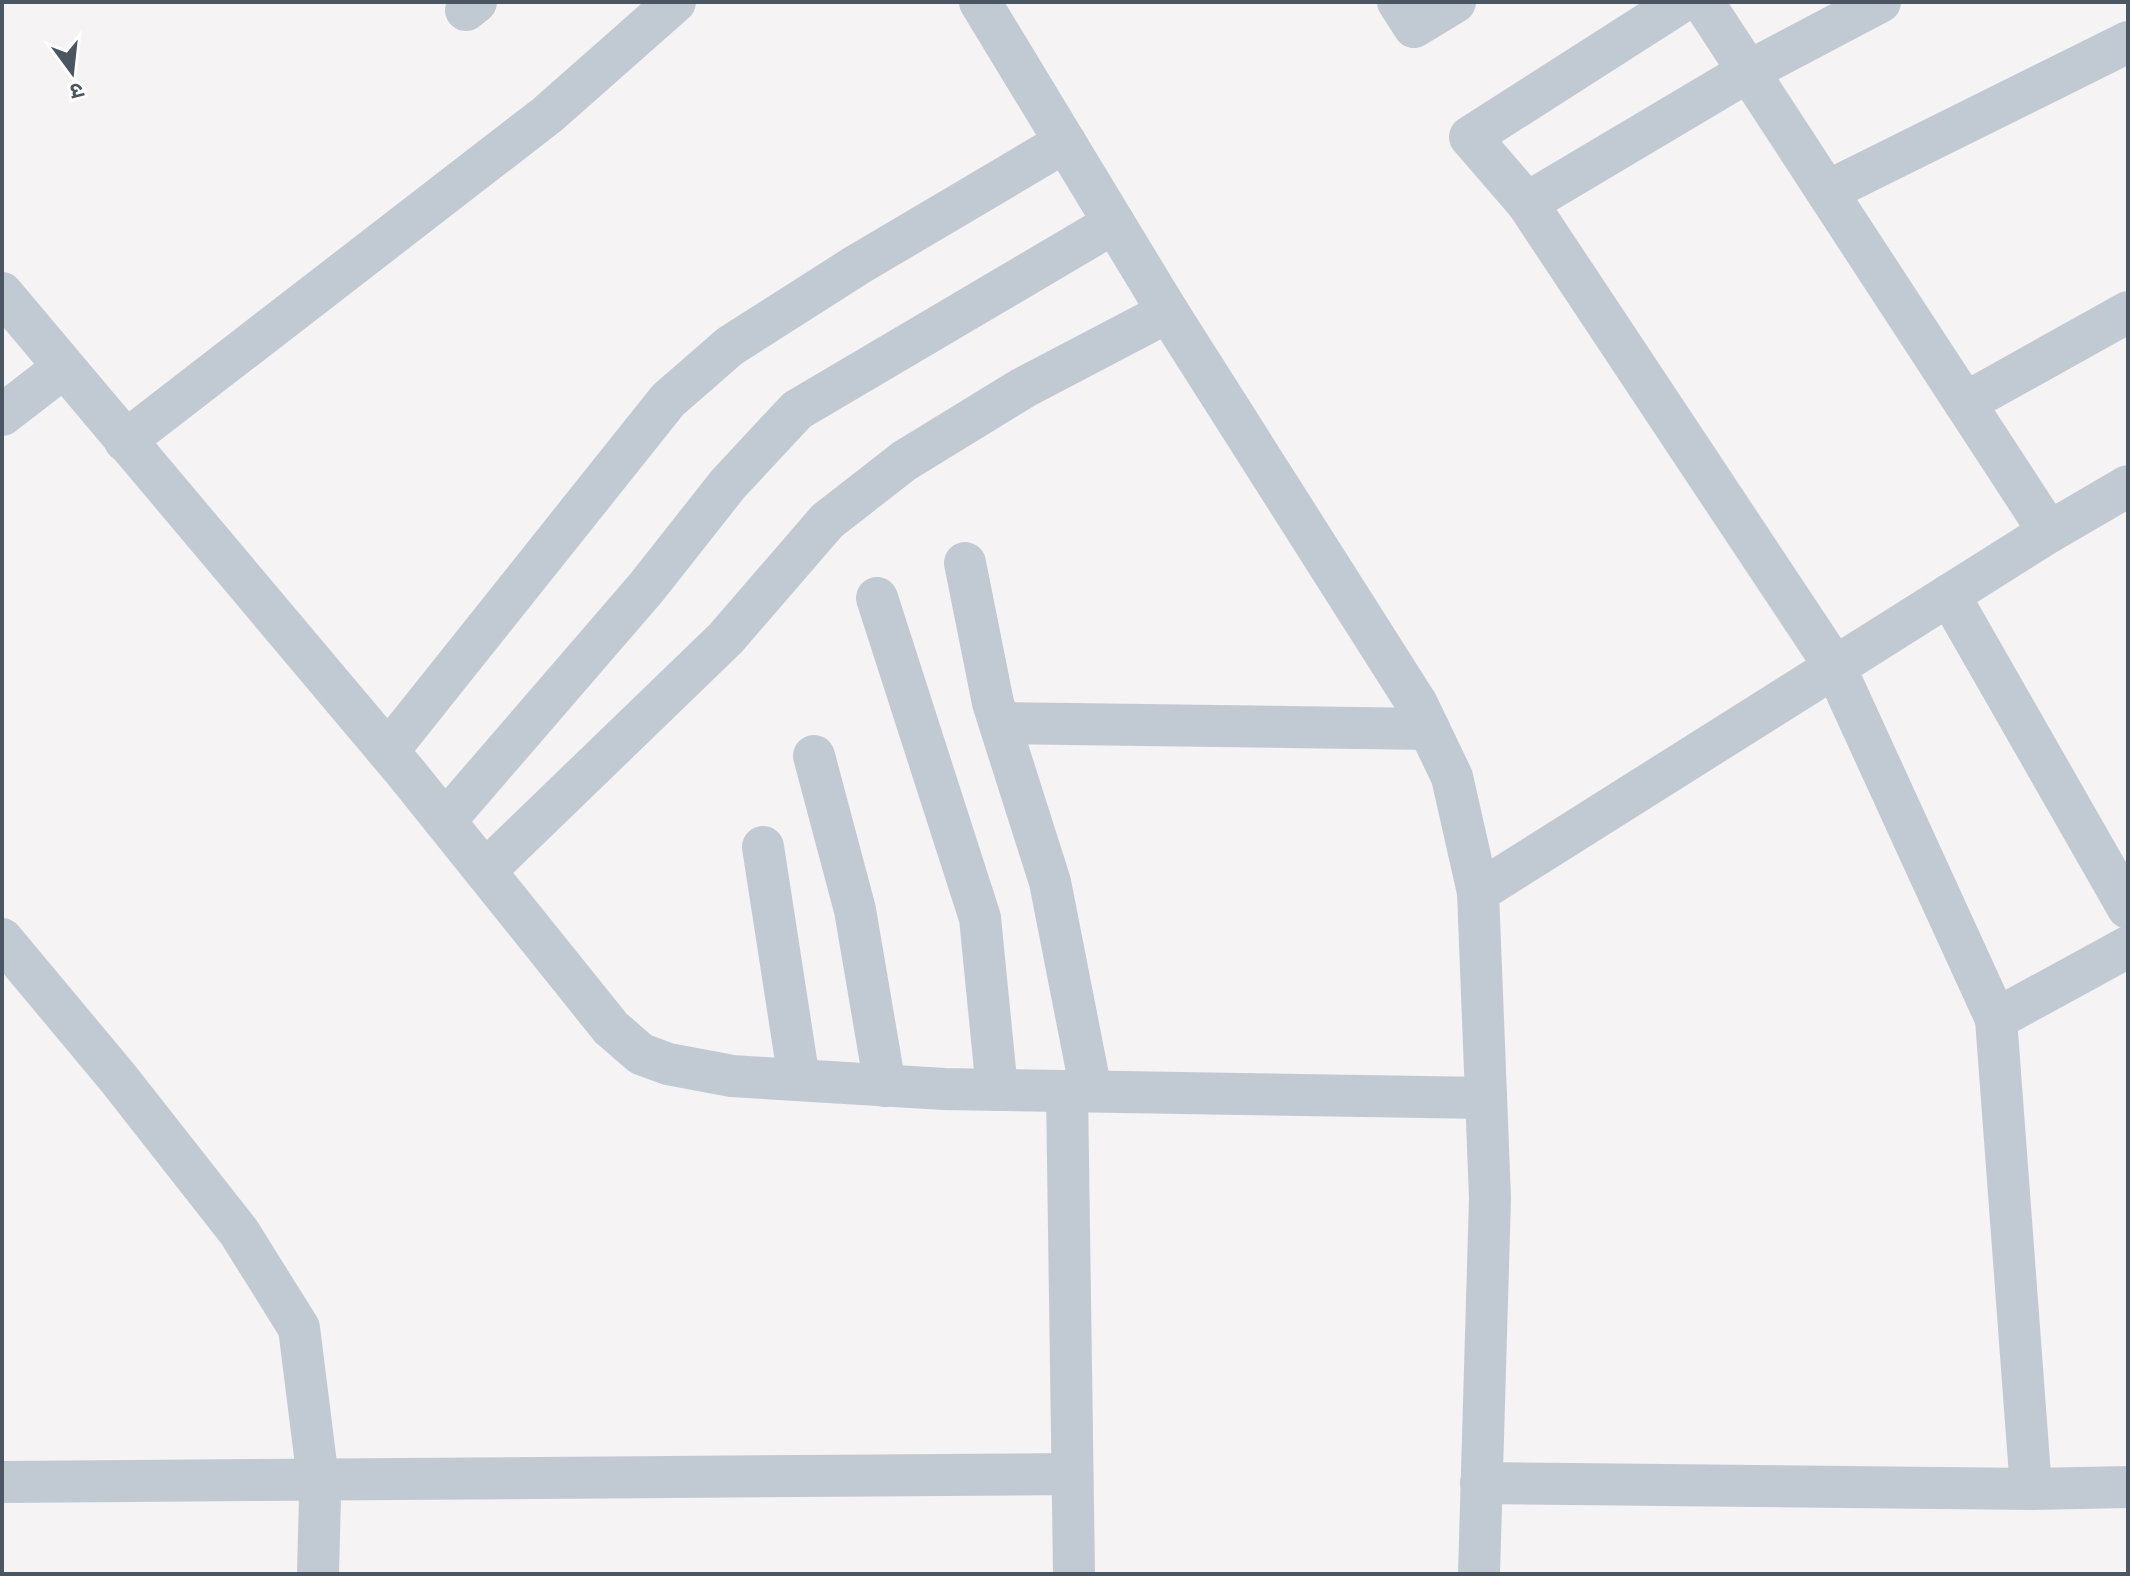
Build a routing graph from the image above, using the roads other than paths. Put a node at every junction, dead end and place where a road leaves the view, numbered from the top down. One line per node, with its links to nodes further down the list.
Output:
1 (675, 2): 20 (street)
2 (980, 2): 10 (street)
3 (1398, 2): 4 (street)
4 (1455, 2)
5 (1681, 2): 12 (street)
6 (1703, 2): 9 (street)
7 (1880, 2): 9 (street)
8 (2128, 42): 11 (street)
9 (1749, 71): 11 (street); 12 (street)
10 (1065, 142): 13 (street); 29 (street)
11 (1828, 191): 18 (street)
12 (1527, 203): 26 (street)
13 (1114, 223): 15 (street); 31 (street)
14 (2, 293): 17 (street)
15 (1168, 312): 28 (street); 33 (street)
16 (2128, 312): 18 (street)
17 (63, 368): 19 (street); 20 (street)
18 (1965, 403): 22 (street)
19 (2, 415)
20 (125, 441): 29 (street)
21 (2128, 486): 22 (street)
22 (2049, 532): 24 (street)
23 (965, 563): 27 (street)
24 (1949, 595): 26 (street); 35 (street)
25 (877, 598): 41 (street)
26 (1835, 667): 34 (street); 38 (street)
27 (1000, 723): 28 (street); 42 (street)
28 (1429, 729): 34 (street)
29 (388, 751): 31 (street)
30 (814, 756): 40 (street)
31 (445, 821): 33 (street)
32 (763, 847): 39 (street)
33 (485, 871): 39 (street)
34 (1478, 892): 43 (street)
35 (2128, 908)
36 (2, 939): 45 (street)
37 (2128, 947): 38 (street)
38 (1996, 1019): 49 (street)
39 (799, 1080): 40 (street)
40 (885, 1086): 41 (street)
41 (997, 1090): 42 (street)
42 (1079, 1091): 43 (street); 44 (street)
43 (1486, 1098): 47 (street)
44 (1071, 1474): 45 (street); 51 (street)
45 (318, 1478): 46 (street); 50 (street)
46 (2, 1482)
47 (1481, 1483): 49 (street); 52 (street)
48 (2128, 1487): 49 (street)
49 (2031, 1489)
50 (318, 1574)
51 (1074, 1574)
52 (1479, 1574)

